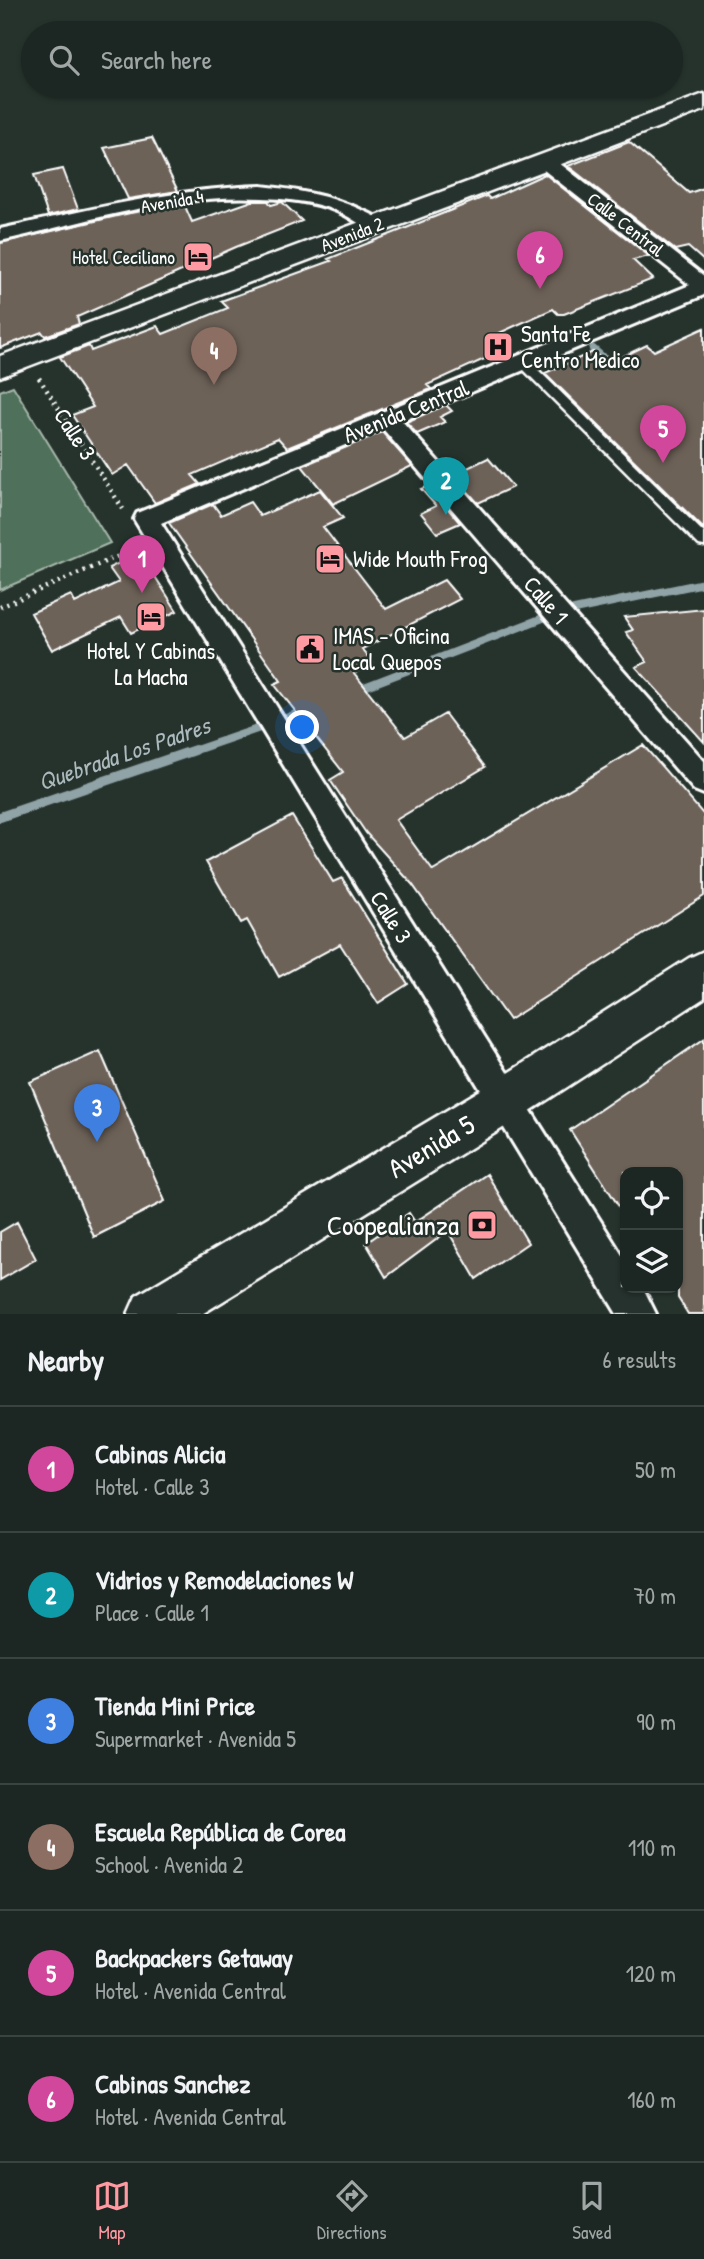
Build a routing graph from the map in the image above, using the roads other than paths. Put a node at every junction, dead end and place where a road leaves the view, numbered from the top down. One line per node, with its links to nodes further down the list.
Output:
1 (704, 101): 2 (main road, Avenida 2)
2 (547, 163): 4 (main road, Avenida 2); 6 (street, Calle Central)
3 (345, 208): 4 (street); 5 (street, Avenida 4)
4 (377, 225): 7 (main road, Avenida 2)
5 (0, 235)
6 (704, 287): 8 (street, Avenida Central)
7 (13, 362)
8 (524, 363): 9 (street, Avenida Central); 11 (lane)
9 (387, 419): 10 (street, Avenida Central); 12 (street, Calle 1)
10 (143, 522): 14 (street, Calle 3)
11 (704, 541)
12 (704, 781)
13 (704, 973): 14 (main road, Avenida 5)
14 (505, 1101): 15 (main road, Avenida 5); 16 (street, Calle 3)
15 (154, 1314)
16 (638, 1314)

